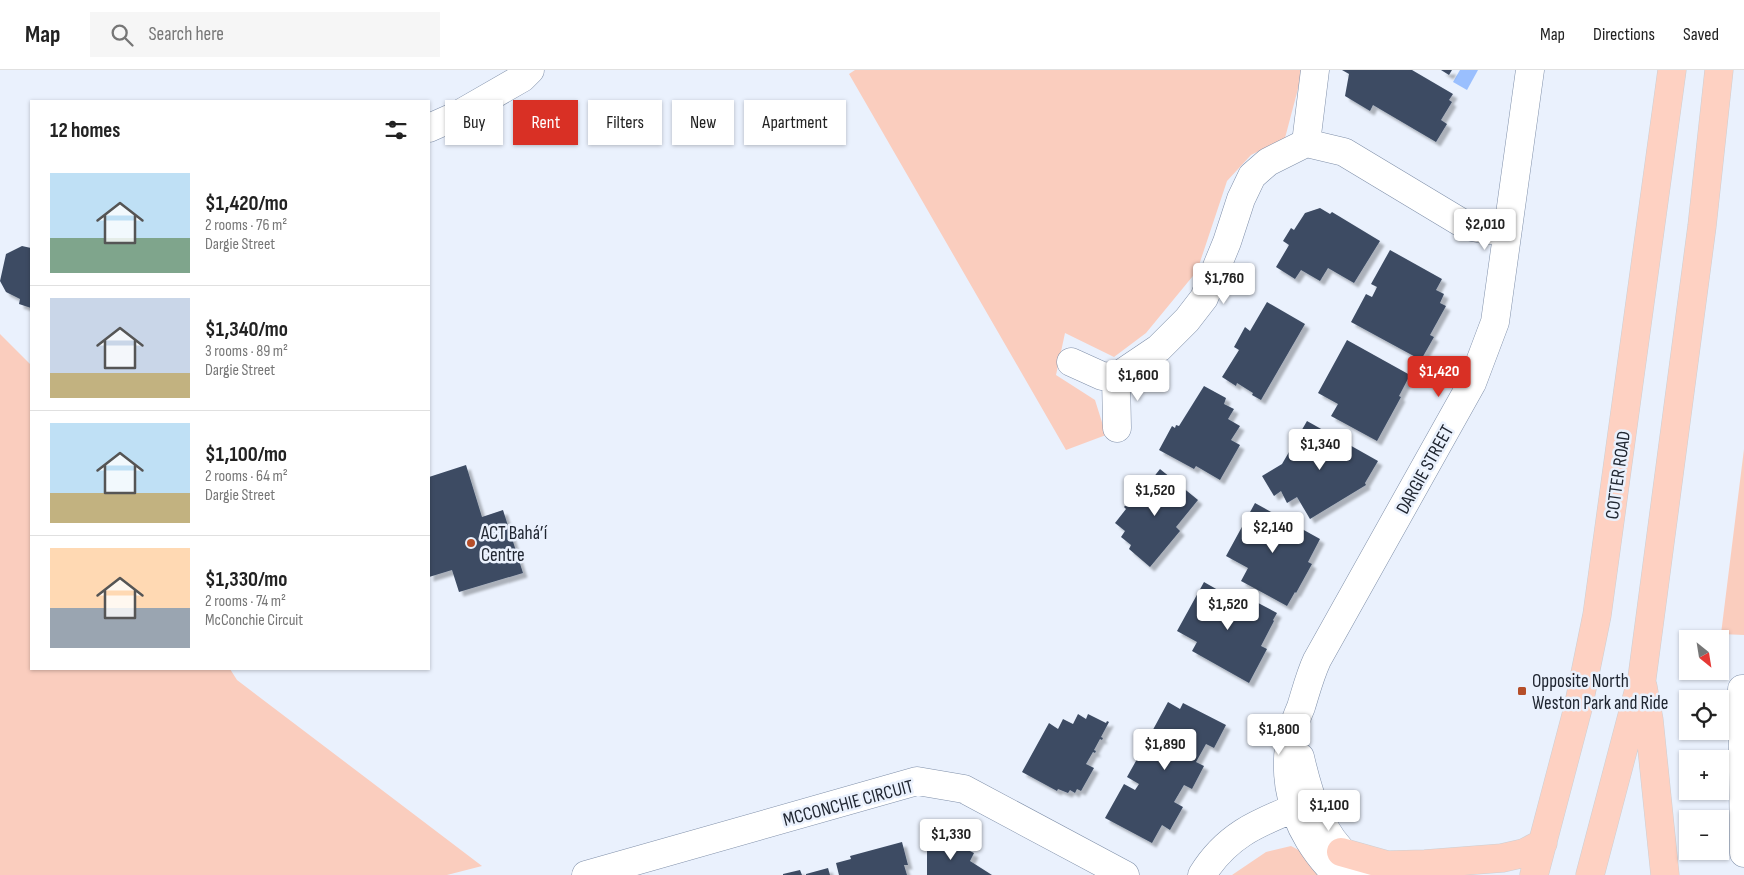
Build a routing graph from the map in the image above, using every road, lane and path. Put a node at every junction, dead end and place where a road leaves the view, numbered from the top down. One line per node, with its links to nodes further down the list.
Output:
1 (530, 70): 6 (street)
2 (1315, 70): 7 (street)
3 (1530, 70): 8 (street, DARGIE STREET)
4 (1672, 70): 16 (main road, COTTER ROAD)
5 (1719, 70): 12 (main road)
6 (430, 128)
7 (1306, 143): 8 (street); 10 (street)
8 (1507, 230): 15 (street, DARGIE STREET)
9 (1070, 362): 10 (street)
10 (1116, 377): 11 (street)
11 (1118, 428)
12 (1642, 678): 24 (main road); 25 (main road)
13 (1744, 689): 14 (street)
14 (1743, 794): 17 (street)
15 (1303, 804): 18 (street, DARGIE STREET); 21 (street)
16 (1543, 843): 18 (main road); 23 (main road, COTTER ROAD)
17 (1744, 853)
18 (1339, 863): 22 (street, DARGIE STREET)
19 (586, 875): 20 (street, MCCONCHIE CIRCUIT)
20 (1125, 875)
21 (1202, 875)
22 (1369, 875)
23 (1534, 875)
24 (1590, 875)
25 (1665, 875)

